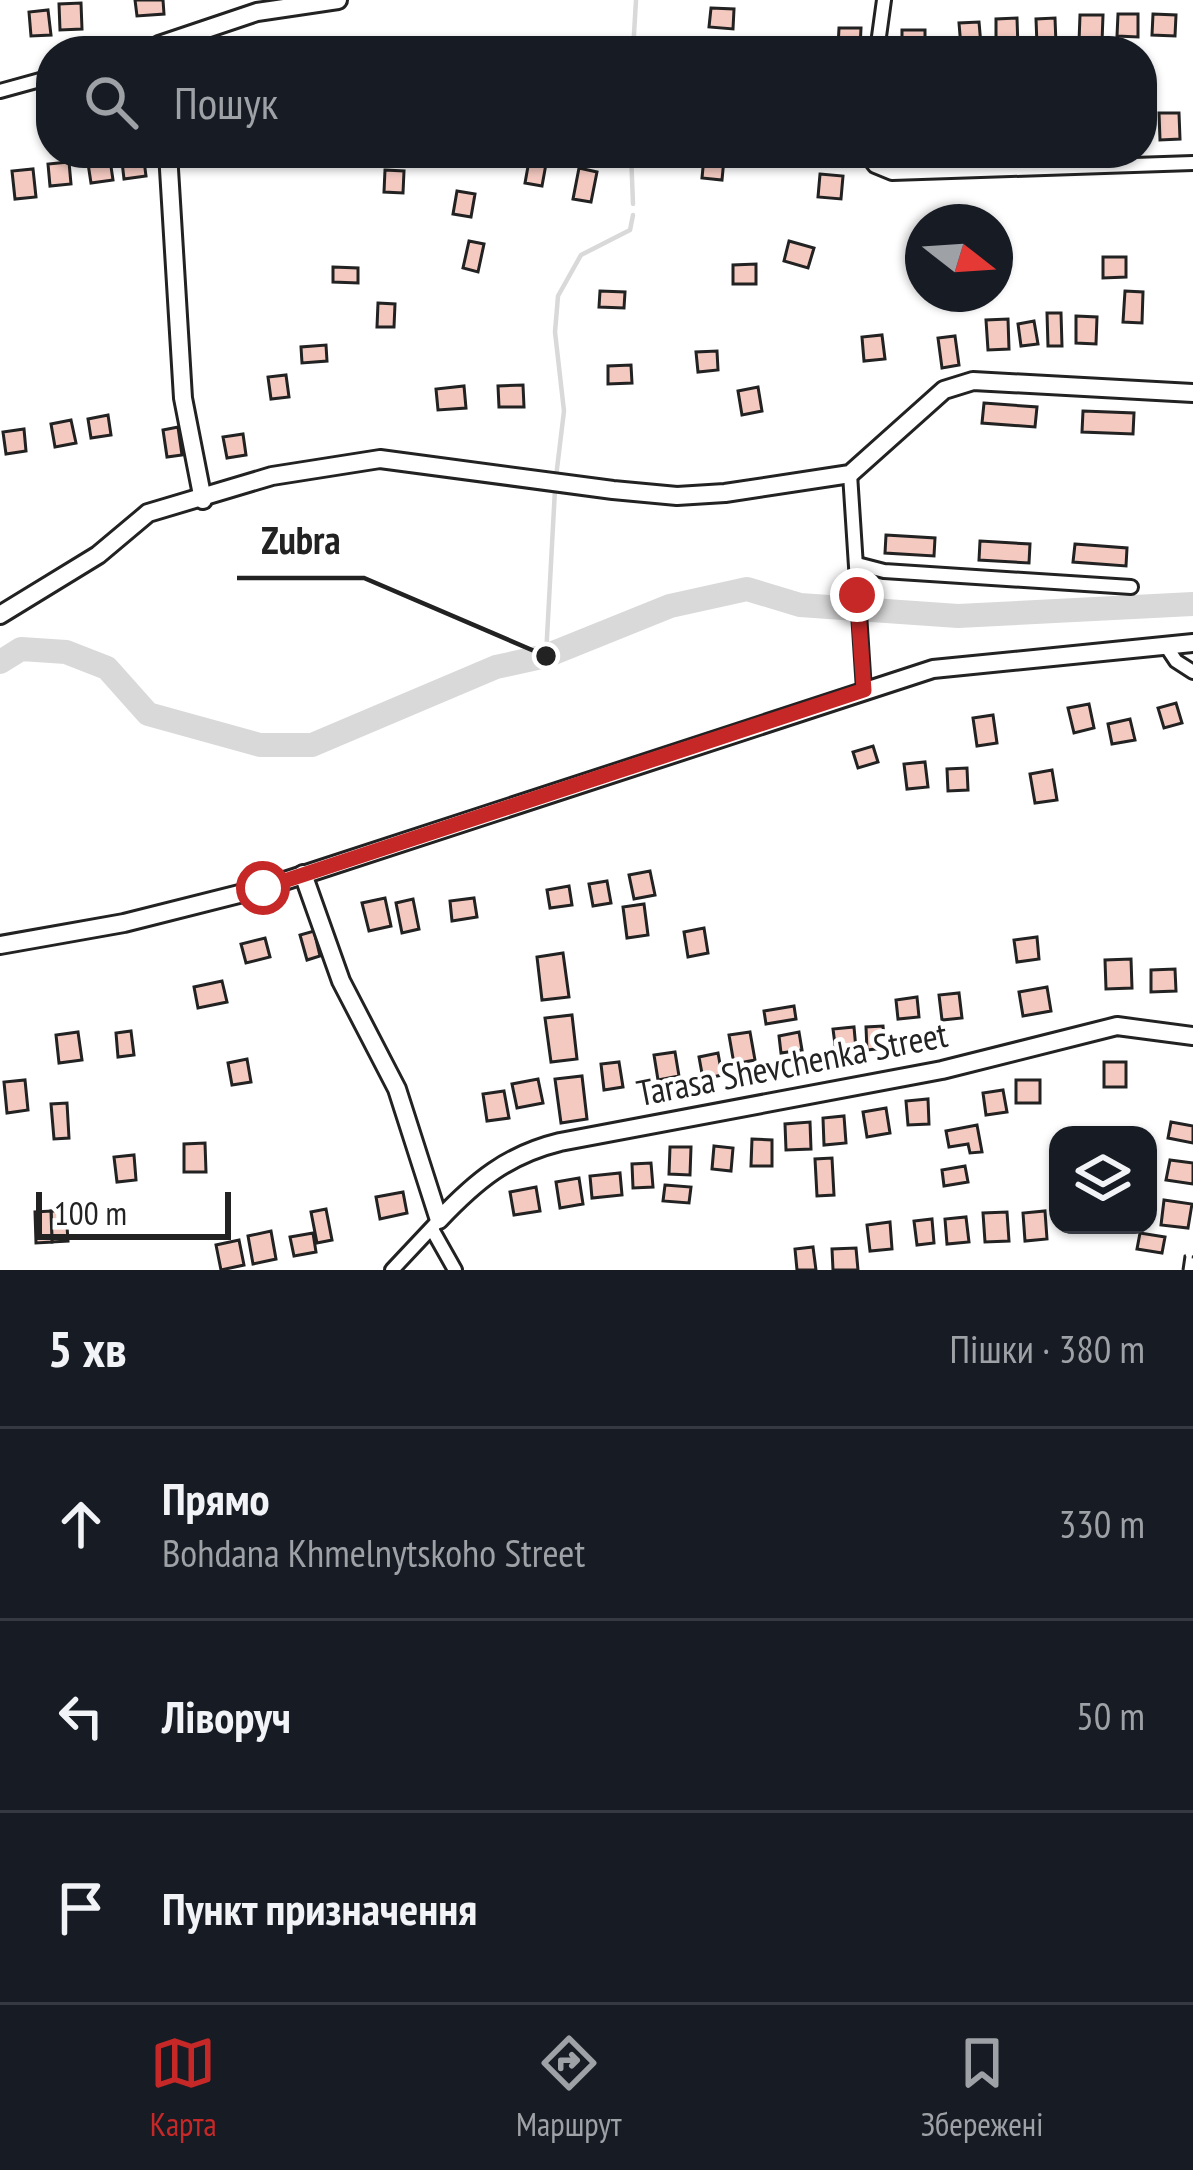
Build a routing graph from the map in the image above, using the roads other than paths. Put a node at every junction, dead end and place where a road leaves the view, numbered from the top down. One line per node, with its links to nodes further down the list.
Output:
1 (338, 0): 3 (street)
2 (884, 0): 5 (street)
3 (257, 6): 4 (street)
4 (187, 36)
5 (879, 36)
6 (36, 81): 7 (street)
7 (0, 91)
8 (1193, 163): 9 (street)
9 (1157, 164)
10 (169, 168): 15 (street)
11 (879, 168): 12 (street)
12 (1042, 168)
13 (1193, 393): 14 (street)
14 (850, 474): 15 (street); 16 (street)
15 (203, 500): 18 (street)
16 (857, 565): 17 (street); 22 (street)
17 (1130, 586)
18 (0, 615)
19 (1193, 643): 20 (street)
20 (1166, 646): 21 (street); 22 (street)
21 (1193, 672)
22 (864, 690): 23 (street)
23 (303, 874): 24 (street); 26 (street)
24 (0, 944)
25 (1193, 1036): 26 (street, Tarasa Shevchenka Street)
26 (436, 1226): 27 (street); 28 (street)
27 (392, 1270)
28 (454, 1270)

